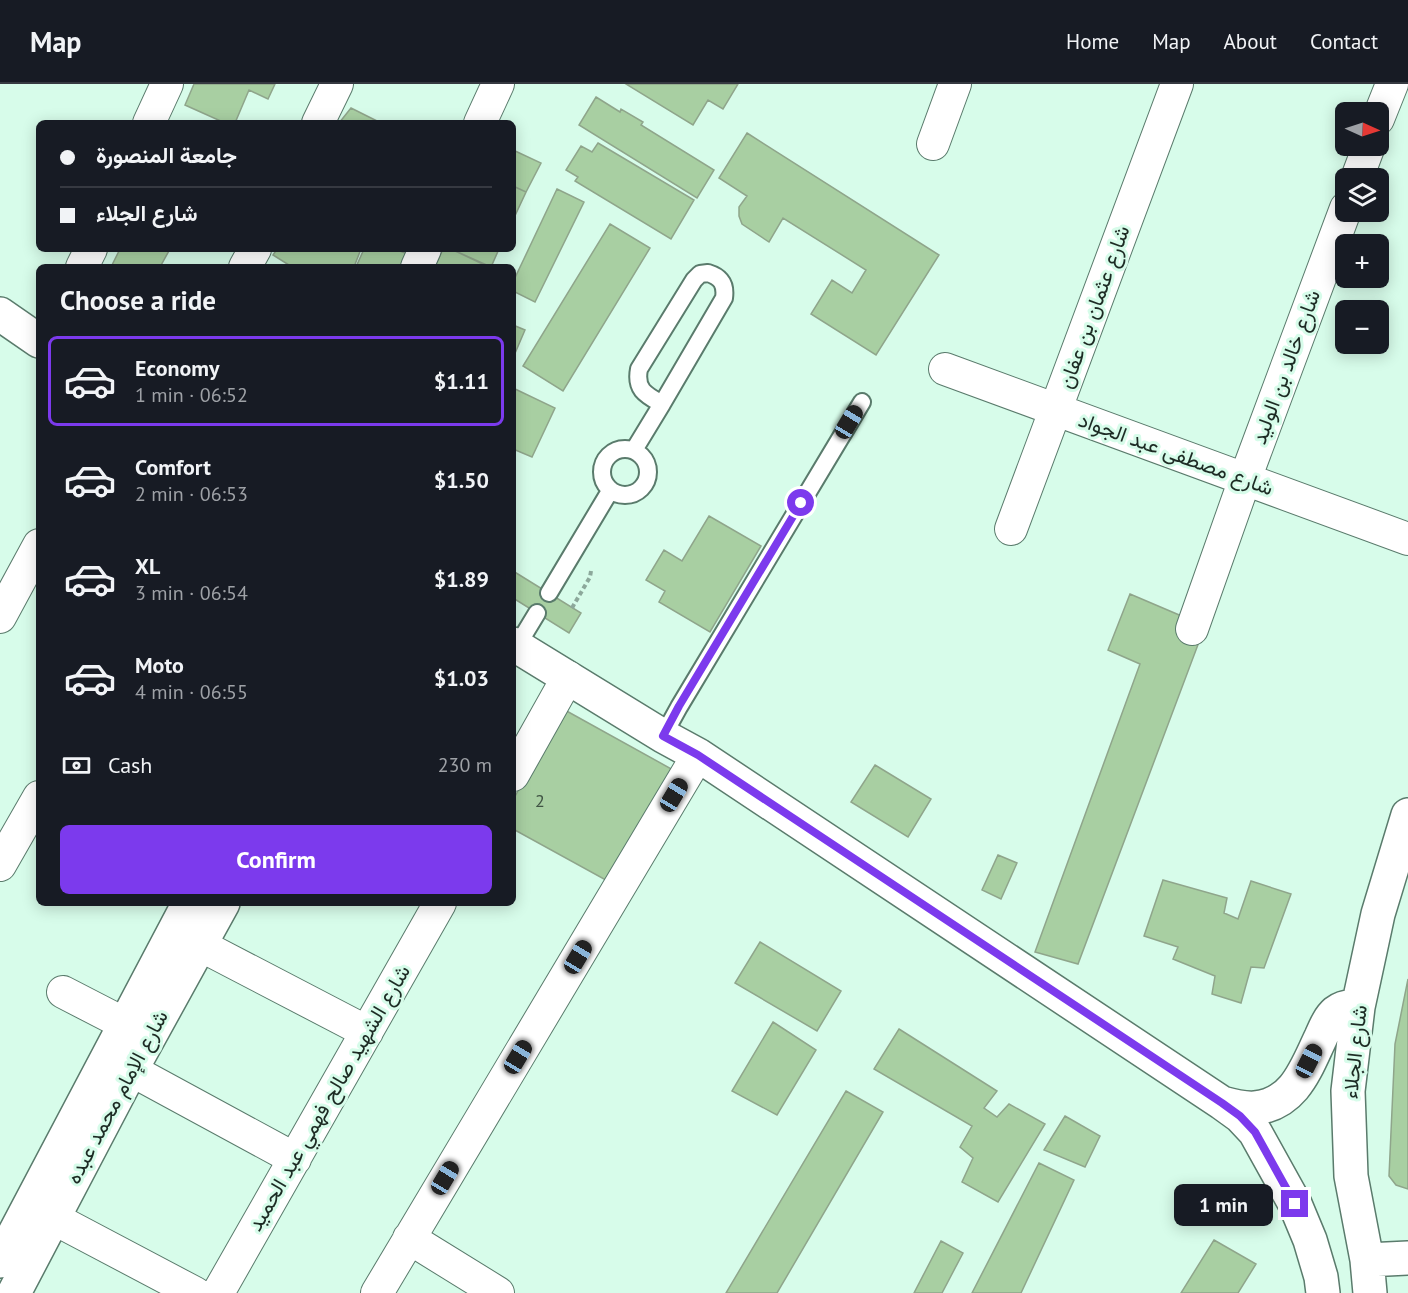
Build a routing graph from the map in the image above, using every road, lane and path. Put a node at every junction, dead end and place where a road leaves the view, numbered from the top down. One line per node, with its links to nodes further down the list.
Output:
1 (167, 84): 8 (street)
2 (498, 84): 10 (street)
3 (955, 84): 11 (street)
4 (1177, 84): 18 (street, شارع عثمان بن عفان)
5 (1392, 84): 7 (street)
6 (332, 86): 9 (street)
7 (1385, 102)
8 (150, 120)
9 (319, 120)
10 (481, 120)
11 (933, 144)
12 (1341, 222): 20 (street, شارع خالد بن الوليد)
13 (0, 314): 14 (main road)
14 (36, 339)
15 (945, 369): 18 (street, شارع مصطفى عبد الجواد)
16 (862, 402): 32 (lane)
17 (662, 404): 17 (lane); 19 (lane)
18 (1056, 410): 20 (street, شارع مصطفى عبد الجواد); 22 (street, شارع عثمان بن عفان)
19 (634, 450): 21 (lane); 21 (lane)
20 (1245, 479): 23 (street, شارع مصطفى عبد الجواد); 28 (street, شارع خالد بن الوليد)
21 (610, 491): 25 (lane)
22 (1011, 529)
23 (1408, 539)
24 (36, 551): 27 (street)
25 (549, 593)
26 (537, 613): 29 (lane)
27 (0, 617)
28 (1192, 629)
29 (516, 644)
30 (516, 646): 31 (main road)
31 (568, 677): 32 (main road); 34 (street)
32 (663, 736): 33 (main road)
33 (698, 755): 47 (main road); 50 (street)
34 (516, 770)
35 (36, 802): 37 (street)
36 (1408, 815): 43 (main road, شارع الجلاء)
37 (0, 865)
38 (187, 906): 44 (main road, شارع الإمام محمد عبده)
39 (221, 906): 41 (main road, شارع الإمام محمد عبده)
40 (438, 906): 45 (street, شارع الشهيد صالح فهمي عبد الحميد)
41 (200, 945): 45 (street); 46 (main road, شارع الإمام محمد عبده)
42 (63, 992): 44 (street)
43 (1358, 1007): 47 (main road); 53 (main road, شارع الجلاء)
44 (125, 1024): 52 (main road, شارع الإمام محمد عبده)
45 (367, 1032): 48 (street, شارع الشهيد صالح فهمي عبد الحميد)
46 (131, 1070): 48 (street); 49 (main road, شارع الإمام محمد عبده)
47 (1222, 1103): 59 (main road)
48 (295, 1159): 56 (street, شارع الشهيد صالح فهمي عبد الحميد)
49 (53, 1218): 54 (main road, شارع الإمام محمد عبده); 55 (street)
50 (409, 1238): 57 (street); 58 (street)
51 (1408, 1258): 53 (main road)
52 (0, 1260)
53 (1366, 1260): 60 (main road, شارع الجلاء)
54 (14, 1293)
55 (195, 1293)
56 (218, 1293)
57 (378, 1293)
58 (498, 1293)
59 (1323, 1293)
60 (1370, 1293)

